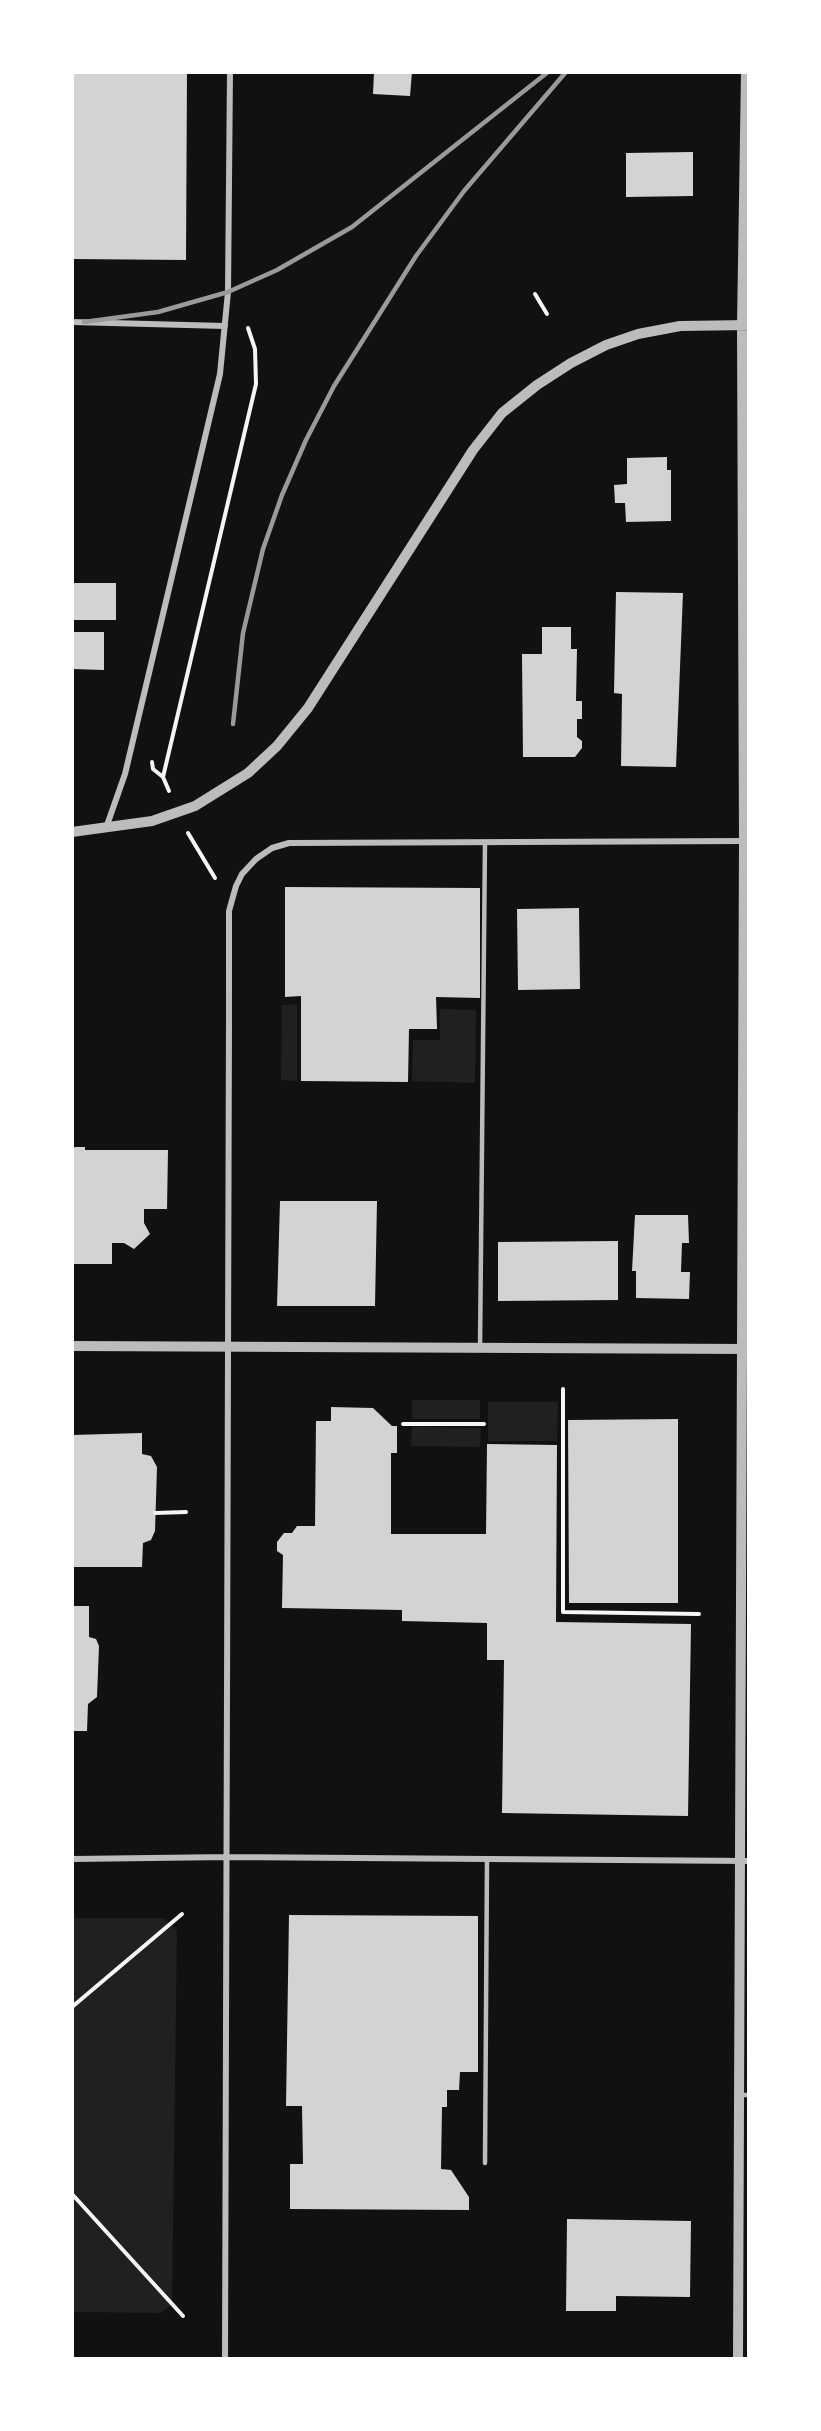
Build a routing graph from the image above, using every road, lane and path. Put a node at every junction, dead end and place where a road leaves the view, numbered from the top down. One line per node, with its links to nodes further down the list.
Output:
1 (230, 72): 7 (street)
2 (746, 72): 6 (street)
3 (535, 294): 4 (path)
4 (547, 314)
5 (72, 322): 7 (street)
6 (745, 325): 10 (street); 13 (street)
7 (225, 326): 10 (street)
8 (256, 384): 9 (path)
9 (169, 793)
10 (105, 830): 11 (street)
11 (72, 832)
12 (190, 836): 15 (path)
13 (746, 841): 14 (street); 16 (street)
14 (485, 842): 18 (street); 19 (lane)
15 (208, 866)
16 (745, 1230): 20 (street)
17 (72, 1346): 18 (street)
18 (229, 1346): 19 (street); 27 (street)
19 (480, 1348): 20 (street)
20 (745, 1349): 30 (street)
21 (563, 1389): 26 (path)
22 (403, 1424): 23 (path)
23 (484, 1424)
24 (186, 1512): 25 (path)
25 (155, 1513)
26 (699, 1614)
27 (228, 1857): 28 (street); 29 (street); 39 (street)
28 (72, 1859)
29 (486, 1860): 30 (street); 34 (lane)
30 (744, 1860): 33 (street)
31 (182, 1914): 32 (path)
32 (72, 2007)
33 (744, 2095): 40 (street)
34 (485, 2163)
35 (72, 2194): 37 (path)
36 (72, 2205): 37 (path)
37 (81, 2206): 38 (path)
38 (183, 2316)
39 (225, 2359)
40 (738, 2359)

